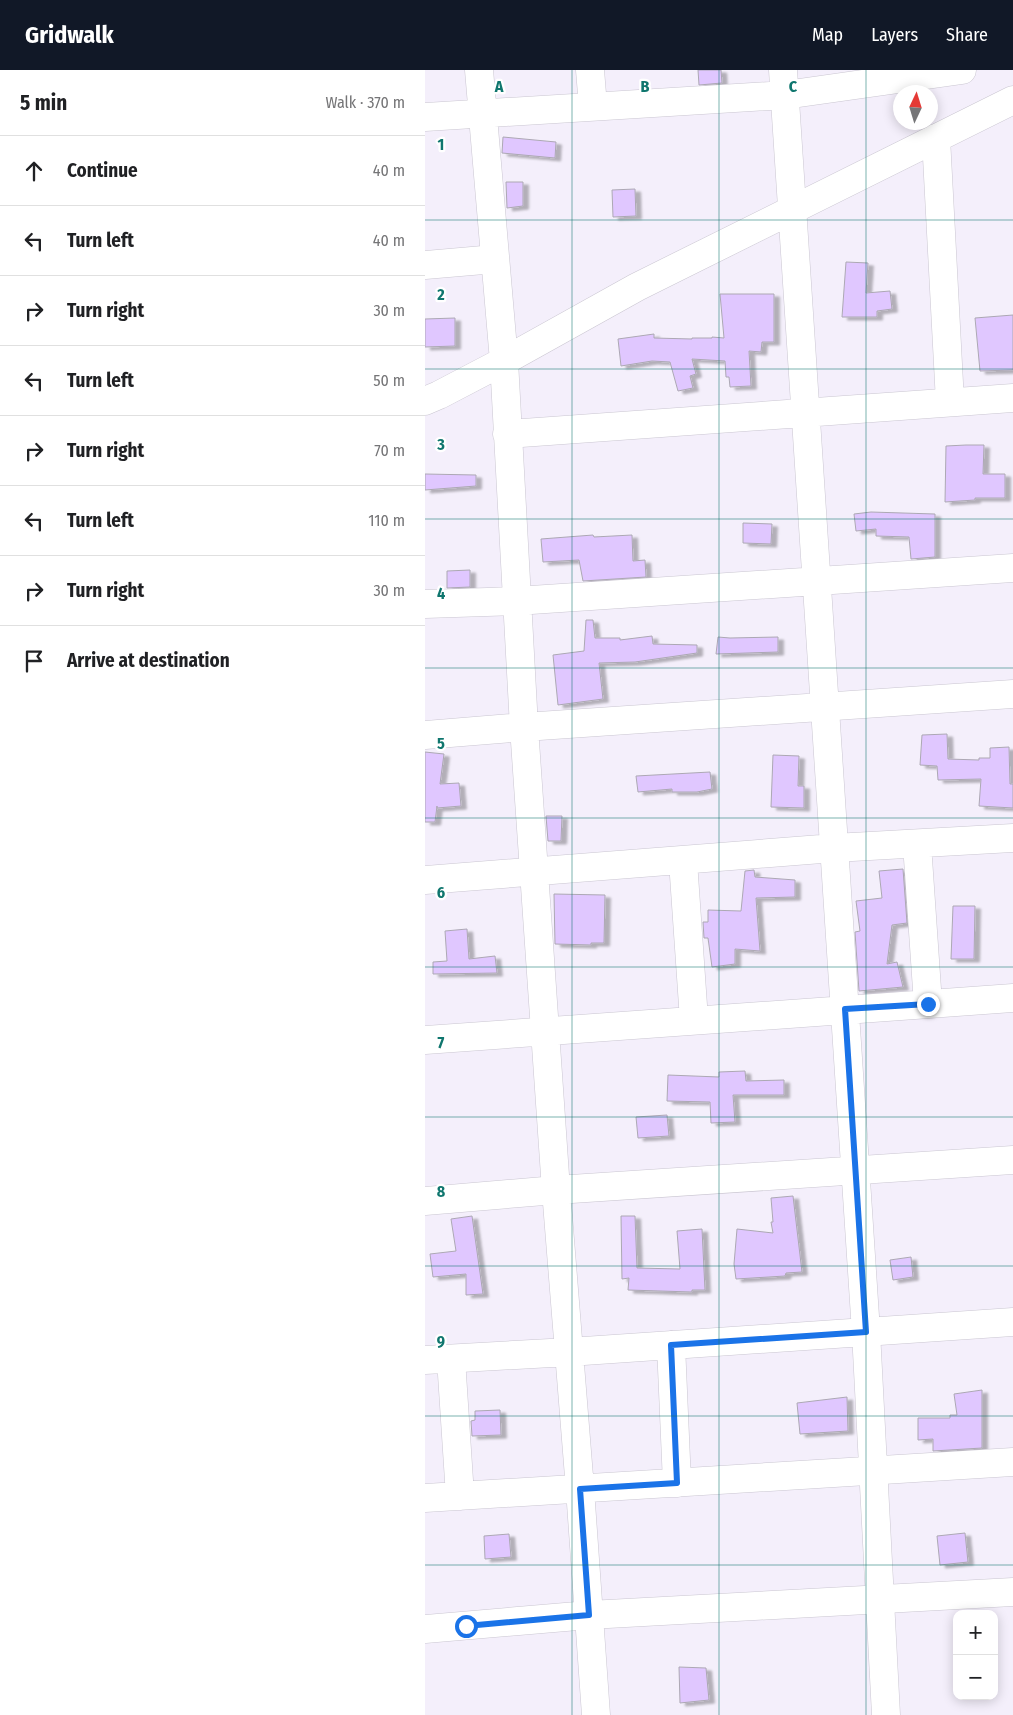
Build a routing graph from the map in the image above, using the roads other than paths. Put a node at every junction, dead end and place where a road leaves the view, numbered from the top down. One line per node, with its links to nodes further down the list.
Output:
1 (479, 70): 7 (street)
2 (590, 70): 6 (street)
3 (962, 70): 4 (street)
4 (784, 83): 6 (street); 10 (street)
5 (1013, 100): 9 (street)
6 (593, 106): 7 (street)
7 (483, 112): 8 (street); 11 (street)
8 (425, 117)
9 (936, 138): 10 (street); 16 (street)
10 (792, 210): 13 (street); 17 (street)
11 (495, 259): 12 (street); 13 (street)
12 (425, 265)
13 (504, 362): 15 (street); 18 (street)
14 (1013, 398): 16 (street)
15 (425, 400)
16 (950, 402): 17 (street)
17 (805, 412): 18 (street); 20 (street)
18 (507, 434): 21 (street)
19 (1013, 568): 20 (street)
20 (816, 580): 21 (street); 24 (street)
21 (516, 600): 22 (street); 25 (street)
22 (425, 604)
23 (1013, 694): 24 (street)
24 (825, 708): 25 (street); 29 (street)
25 (524, 727): 26 (street); 31 (street)
26 (425, 735)
27 (1013, 838): 28 (street)
28 (917, 844): 29 (street); 34 (street)
29 (834, 848): 30 (street); 35 (street)
30 (683, 861): 31 (street); 36 (street)
31 (534, 873): 32 (street); 37 (street)
32 (425, 880)
33 (1013, 998): 34 (street)
34 (928, 1004): 35 (street)
35 (845, 1009): 36 (street); 40 (street)
36 (694, 1020): 37 (street)
37 (545, 1031): 38 (street); 41 (street)
38 (425, 1040)
39 (1013, 1160): 40 (street)
40 (855, 1170): 41 (street); 44 (street)
41 (556, 1190): 42 (street); 46 (street)
42 (425, 1201)
43 (1013, 1322): 44 (street)
44 (866, 1332): 45 (street); 49 (street)
45 (671, 1345): 46 (street); 50 (street)
46 (569, 1352): 47 (street); 51 (street)
47 (438, 1359): 52 (street)
48 (1013, 1462): 49 (street)
49 (873, 1471): 50 (street); 55 (street)
50 (677, 1483): 51 (street)
51 (580, 1489): 52 (street); 56 (street)
52 (460, 1496): 53 (street)
53 (425, 1498)
54 (1013, 1592): 55 (street)
55 (880, 1598): 56 (street); 59 (street)
56 (589, 1615): 57 (street); 58 (street)
57 (425, 1629)
58 (596, 1715)
59 (886, 1715)

